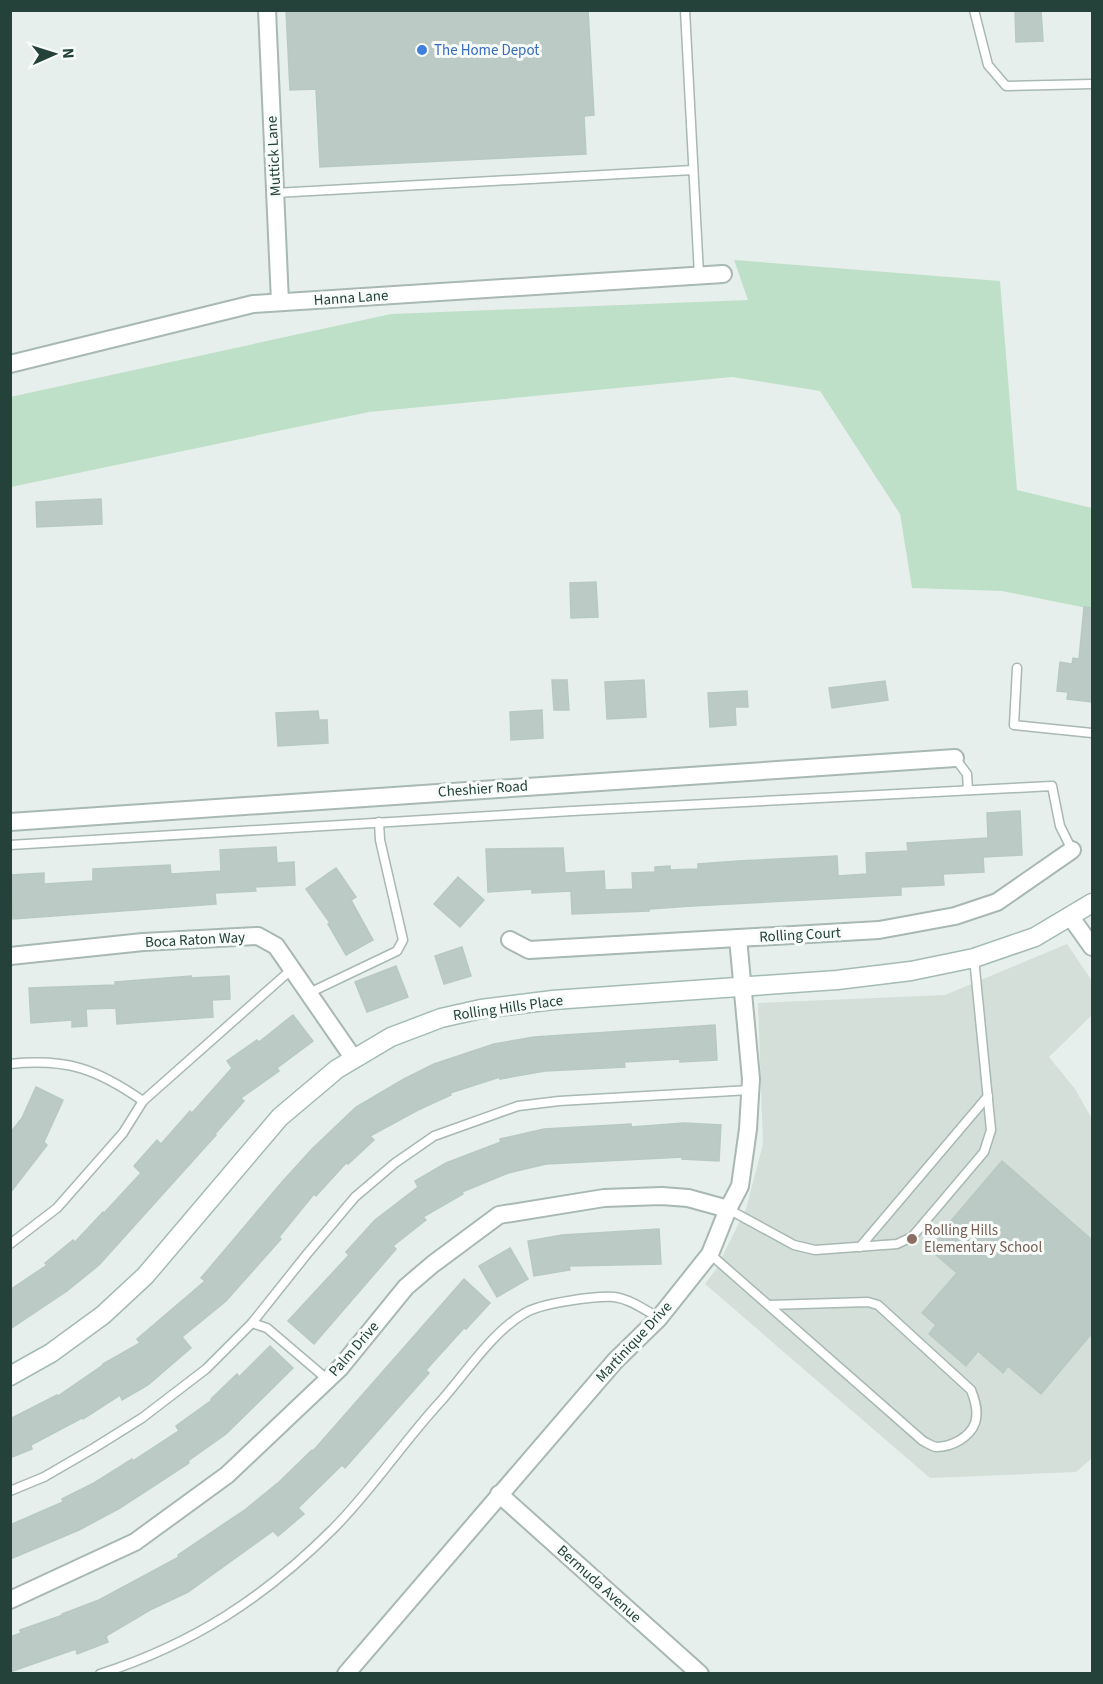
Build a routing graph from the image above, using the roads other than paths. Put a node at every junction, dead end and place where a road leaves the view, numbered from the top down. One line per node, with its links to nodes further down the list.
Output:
1 (267, 10): 6 (street, Muttick Lane)
2 (685, 10): 5 (lane)
3 (974, 10): 4 (lane)
4 (1092, 84)
5 (693, 171): 6 (lane); 8 (lane)
6 (275, 193): 9 (street, Muttick Lane)
7 (723, 274): 8 (street, Hanna Lane)
8 (699, 275): 9 (street, Hanna Lane)
9 (280, 302): 10 (street, Hanna Lane)
10 (10, 364)
11 (1017, 668): 12 (lane)
12 (1092, 733)
13 (955, 758): 14 (lane); 15 (street, Cheshier Road)
14 (968, 790): 16 (lane); 18 (lane)
15 (10, 822)
16 (379, 822): 17 (lane); 28 (lane)
17 (10, 845)
18 (1072, 850): 21 (street, Rolling Court)
19 (1092, 903): 20 (street, Rolling Hills Place)
20 (1070, 916): 23 (street); 25 (street, Rolling Hills Place)
21 (738, 938): 22 (street, Rolling Court); 27 (street, Martinique Drive)
22 (510, 940)
23 (1092, 947)
24 (10, 956): 26 (street, Boca Raton Way)
25 (974, 958): 27 (street, Rolling Hills Place); 32 (lane)
26 (292, 969): 28 (street, Boca Raton Way); 33 (lane)
27 (743, 987): 29 (street, Rolling Hills Place); 31 (street, Martinique Drive)
28 (309, 993): 29 (street, Boca Raton Way)
29 (354, 1059): 41 (street, Rolling Hills Place)
30 (10, 1064): 33 (lane)
31 (750, 1090): 34 (street, Martinique Drive); 40 (lane)
32 (988, 1095): 36 (lane); 36 (lane)
33 (143, 1101): 35 (lane)
34 (728, 1209): 36 (lane); 37 (street, Martinique Drive); 42 (street, Palm Drive)
35 (10, 1244)
36 (860, 1247)
37 (710, 1254): 38 (lane); 39 (street, Martinique Drive)
38 (769, 1305): 38 (lane)
39 (659, 1318): 44 (street, Martinique Drive); 46 (lane)
40 (252, 1323): 42 (lane); 43 (lane)
41 (10, 1376)
42 (328, 1380): 45 (street, Palm Drive)
43 (10, 1491)
44 (499, 1494): 47 (street, Martinique Drive); 48 (street, Bermuda Avenue)
45 (10, 1600)
46 (100, 1674)
47 (346, 1674)
48 (700, 1674)

